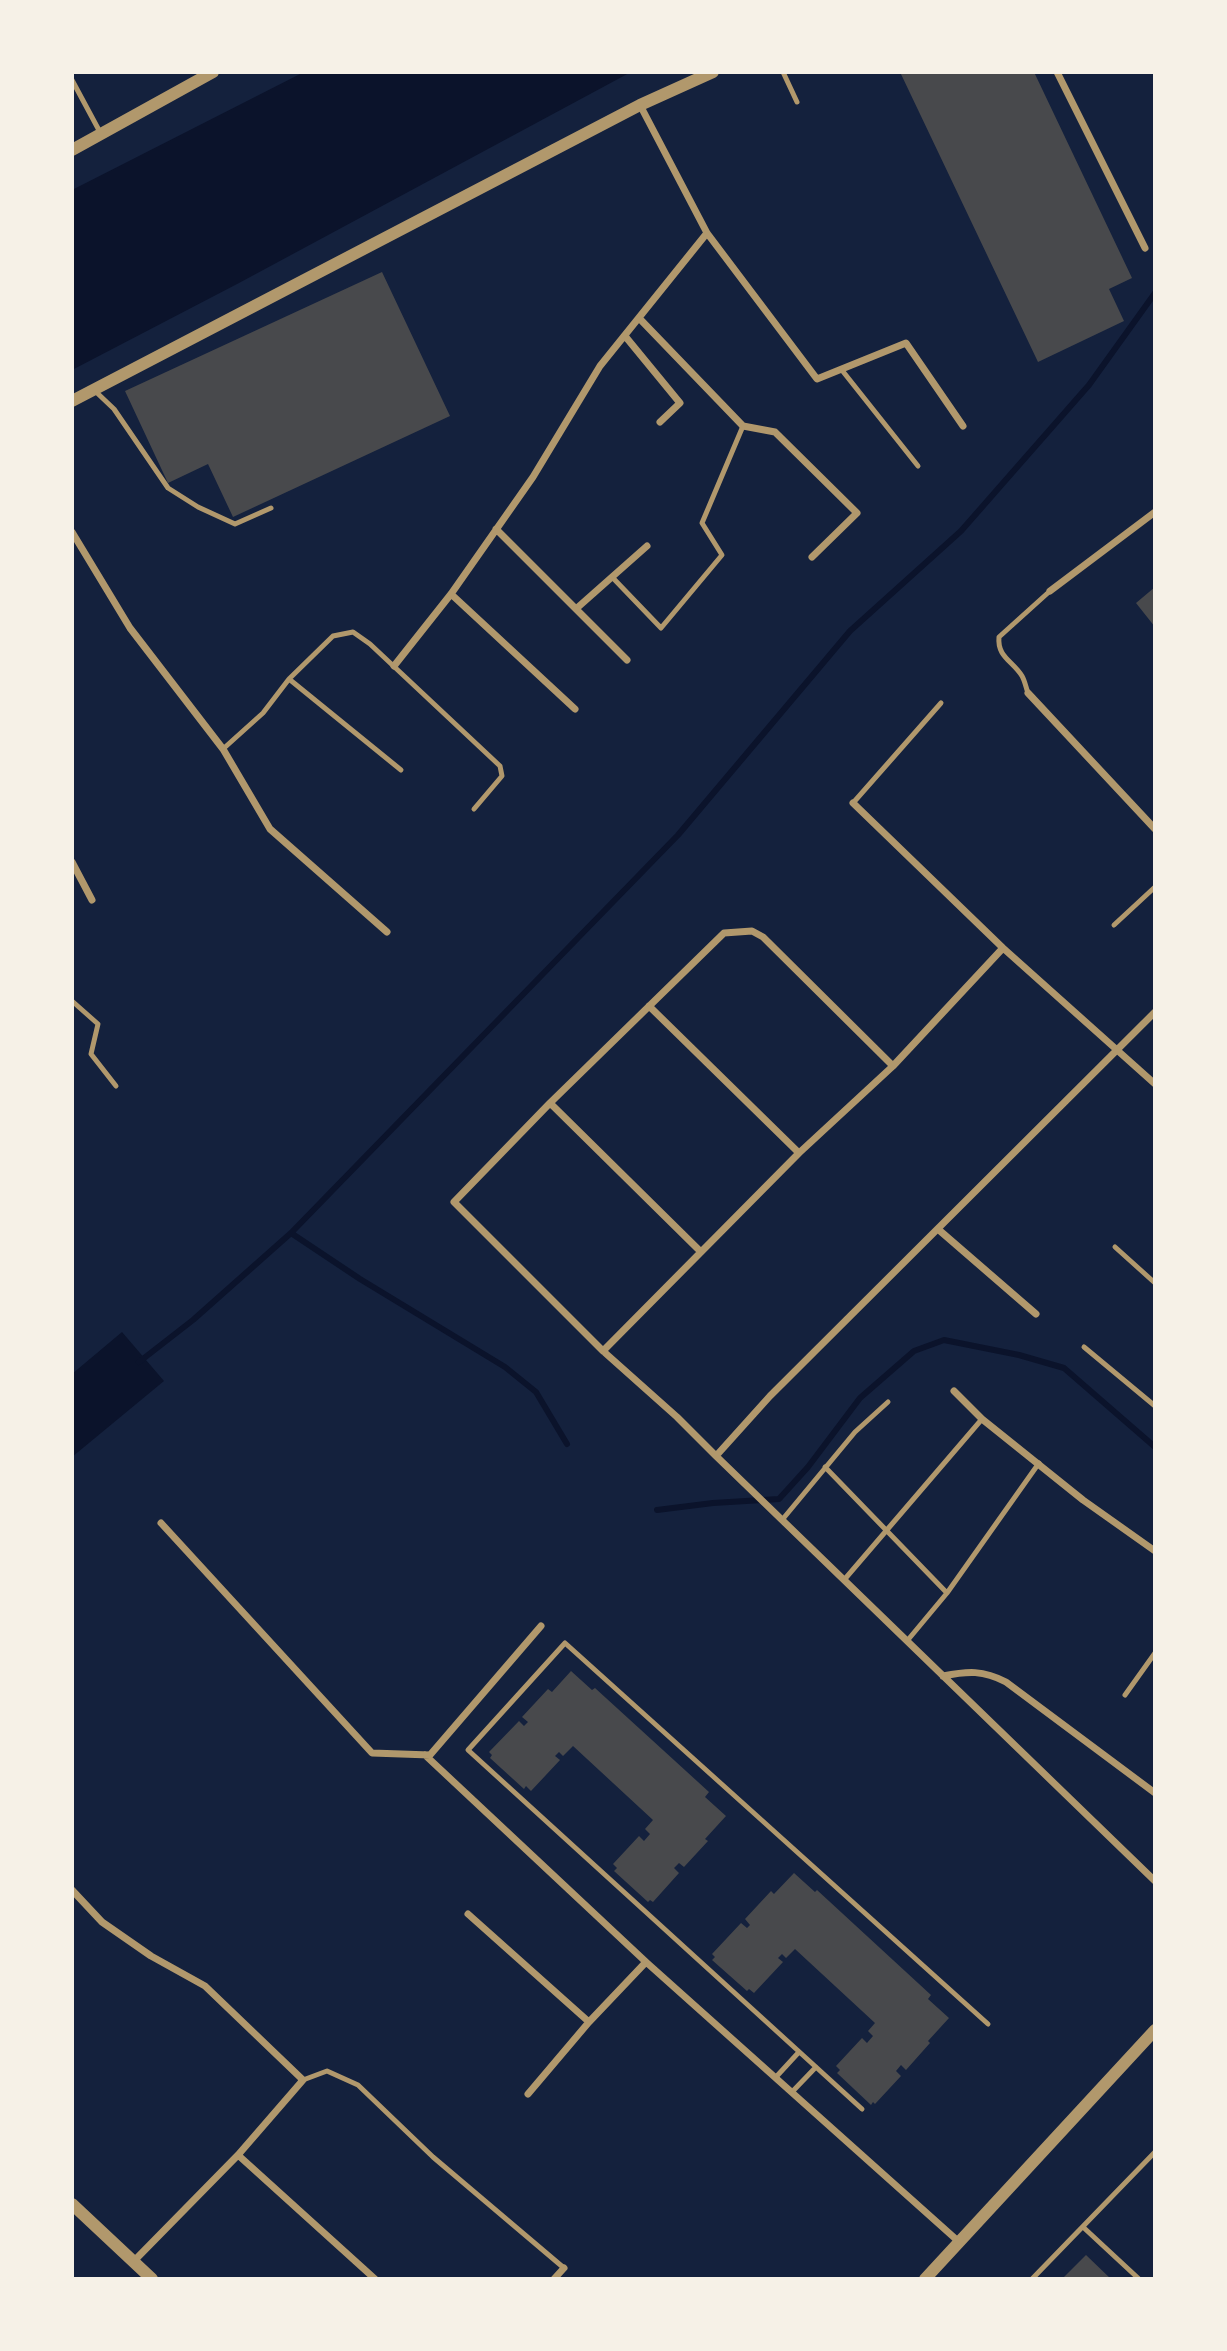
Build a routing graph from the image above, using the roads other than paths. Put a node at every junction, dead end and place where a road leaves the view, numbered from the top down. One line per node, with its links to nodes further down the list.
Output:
1 (213, 72): 8 (street)
2 (713, 72): 7 (street)
3 (783, 72): 6 (lane)
4 (1057, 72): 11 (street)
5 (72, 80): 8 (lane)
6 (797, 103)
7 (640, 105): 10 (street); 15 (street)
8 (101, 134): 9 (street)
9 (72, 150)
10 (706, 233): 12 (street); 14 (street)
11 (1145, 248)
12 (639, 318): 13 (street); 18 (street)
13 (625, 335): 17 (street); 23 (street)
14 (841, 369): 19 (street); 20 (lane)
15 (93, 390): 16 (street); 21 (lane)
16 (72, 401)
17 (660, 422)
18 (743, 426): 26 (street); 27 (lane)
19 (962, 426)
20 (918, 466)
21 (271, 508)
22 (1155, 512): 28 (street)
23 (496, 529): 29 (street); 30 (street)
24 (72, 532): 37 (street)
25 (647, 546): 27 (street)
26 (812, 557)
27 (612, 577): 30 (street)
28 (1050, 591): 34 (lane)
29 (451, 594): 32 (street); 36 (street)
30 (578, 608): 31 (street)
31 (627, 660)
32 (394, 666): 33 (lane); 40 (lane)
33 (289, 678): 37 (lane); 38 (lane)
34 (1028, 693): 41 (street)
35 (941, 703): 39 (lane)
36 (575, 709)
37 (223, 749): 46 (street)
38 (401, 771)
39 (853, 803): 47 (street)
40 (474, 809)
41 (1155, 829)
42 (72, 862): 44 (street)
43 (1155, 887): 45 (lane)
44 (92, 900)
45 (1114, 925)
46 (387, 932)
47 (1003, 948): 51 (street); 52 (street)
48 (72, 1001): 54 (lane)
49 (649, 1006): 52 (street); 55 (street); 56 (street)
50 (1155, 1012): 51 (street)
51 (1117, 1052): 53 (street); 57 (street)
52 (893, 1066): 56 (street)
53 (1155, 1084)
54 (116, 1086)
55 (550, 1103): 59 (street); 63 (street)
56 (799, 1153): 59 (street)
57 (939, 1230): 61 (street); 68 (street)
58 (1115, 1247): 60 (lane)
59 (700, 1251): 63 (street)
60 (1155, 1283)
61 (1035, 1314)
62 (1084, 1347): 66 (lane)
63 (603, 1351): 68 (street)
64 (954, 1391): 67 (street)
65 (888, 1402): 70 (lane)
66 (1155, 1406)
67 (982, 1419): 69 (street); 73 (lane)
68 (716, 1456): 71 (street)
69 (1039, 1463): 74 (street); 76 (lane)
70 (825, 1467): 71 (lane); 73 (lane)
71 (782, 1520): 75 (street)
72 (161, 1523): 82 (street)
73 (887, 1531): 75 (lane); 76 (lane)
74 (1155, 1551)
75 (844, 1580): 78 (street)
76 (947, 1593): 78 (lane)
77 (541, 1626): 82 (street)
78 (907, 1641): 80 (street)
79 (1155, 1653): 81 (lane)
80 (943, 1676): 83 (street); 84 (street)
81 (1125, 1695)
82 (425, 1755): 87 (street)
83 (1155, 1793)
84 (1155, 1881)
85 (72, 1890): 94 (street)
86 (468, 1914): 88 (street)
87 (646, 1962): 88 (street); 93 (street)
88 (589, 2022): 96 (street)
89 (988, 2024): 91 (lane)
90 (1155, 2030): 102 (street)
91 (799, 2052): 92 (lane); 93 (lane)
92 (816, 2067): 95 (lane); 97 (lane)
93 (776, 2077): 95 (street)
94 (303, 2080): 99 (street); 104 (lane)
95 (792, 2092): 102 (street)
96 (528, 2094)
97 (862, 2109)
98 (1155, 2152): 101 (lane)
99 (238, 2155): 103 (street); 106 (street)
100 (72, 2204): 103 (street)
101 (1083, 2228): 109 (lane); 110 (lane)
102 (958, 2241): 108 (street)
103 (132, 2262): 105 (street)
104 (564, 2268): 107 (street)
105 (152, 2279)
106 (375, 2279)
107 (554, 2279)
108 (925, 2279)
109 (1032, 2279)
110 (1139, 2279)

